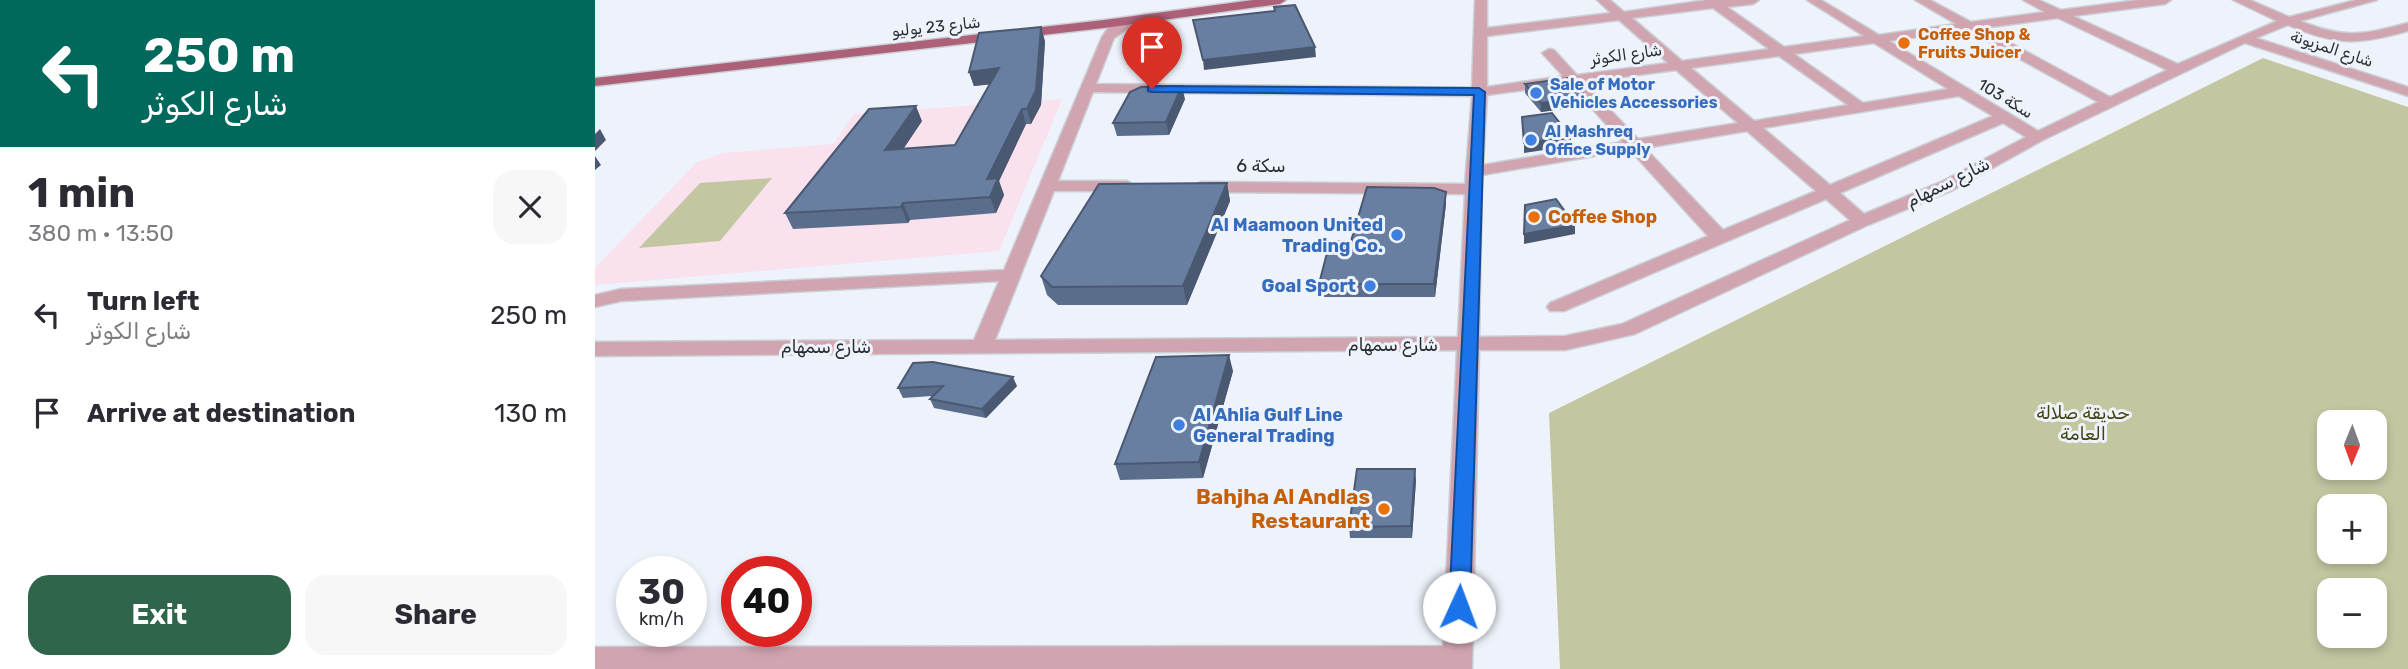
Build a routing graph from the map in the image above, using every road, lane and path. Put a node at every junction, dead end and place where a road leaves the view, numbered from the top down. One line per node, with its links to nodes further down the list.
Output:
1 (1243, 0): 29 (main road, شارع 23 يوليو)
2 (1280, 0): 17 (main road, شارع 23 يوليو)
3 (1481, 0): 21 (street)
4 (1603, 0): 15 (street)
5 (1753, 0): 12 (street)
6 (1812, 0): 24 (street, سكة 103)
7 (1921, 0): 18 (street)
8 (2029, 0): 14 (street)
9 (2165, 0): 13 (street, شارع الكوثر)
10 (2239, 0): 16 (street)
11 (2371, 0): 16 (street, شارع سمهام)
12 (1712, 2): 15 (street); 25 (street)
13 (2135, 2): 14 (street, شارع الكوثر)
14 (2060, 14): 18 (street, شارع الكوثر); 28 (street)
15 (1622, 16): 21 (street); 27 (street)
16 (2290, 20): 19 (street); 23 (street, شارع سمهام)
17 (1132, 21): 20 (main road, شارع 23 يوليو); 22 (street)
18 (1969, 26): 24 (street, شارع الكوثر); 36 (street)
19 (2408, 27)
20 (1072, 28): 22 (street); 31 (main road, شارع 23 يوليو)
21 (1479, 33): 34 (street)
22 (1108, 37): 32 (street)
23 (2244, 38): 28 (street, شارع سمهام); 35 (street, شارع المزيونة)
24 (1876, 39): 25 (street, شارع الكوثر); 33 (street, سكة 103)
25 (1781, 51): 27 (street, شارع الكوثر); 37 (street)
26 (1549, 52): 30 (street)
27 (1679, 65): 30 (street, شارع الكوثر); 39 (street)
28 (2179, 70): 36 (street, شارع سمهام)
29 (595, 76)
30 (1573, 79): 34 (street, شارع الكوثر); 41 (street)
31 (595, 82)
32 (1089, 88): 34 (street, شارع الكوثر); 43 (street)
33 (1962, 91): 37 (street, سكة 6); 38 (street, سكة 103)
34 (1479, 92): 42 (street)
35 (2408, 92)
36 (2111, 103): 40 (street, شارع سمهام)
37 (1861, 108): 39 (street, سكة 6)
38 (2004, 117): 40 (street, سكة 103); 46 (street)
39 (1752, 127): 41 (street, سكة 6); 46 (street)
40 (2037, 137): 47 (street, شارع سمهام)
41 (1636, 146): 42 (street, سكة 6); 48 (street)
42 (1474, 180): 45 (street, سكة 6); 52 (street)
43 (1048, 186): 44 (street); 49 (street)
44 (1144, 187)
45 (1185, 187)
46 (1828, 192): 47 (street); 48 (street)
47 (1862, 221): 52 (street, شارع سمهام)
48 (1719, 237): 51 (street)
49 (1011, 275): 50 (street); 53 (street)
50 (595, 301)
51 (1557, 307)
52 (1469, 344): 53 (street, شارع سمهام); 56 (street)
53 (982, 347): 54 (street, شارع سمهام)
54 (595, 349)
55 (595, 660): 56 (street)
56 (1457, 664)

